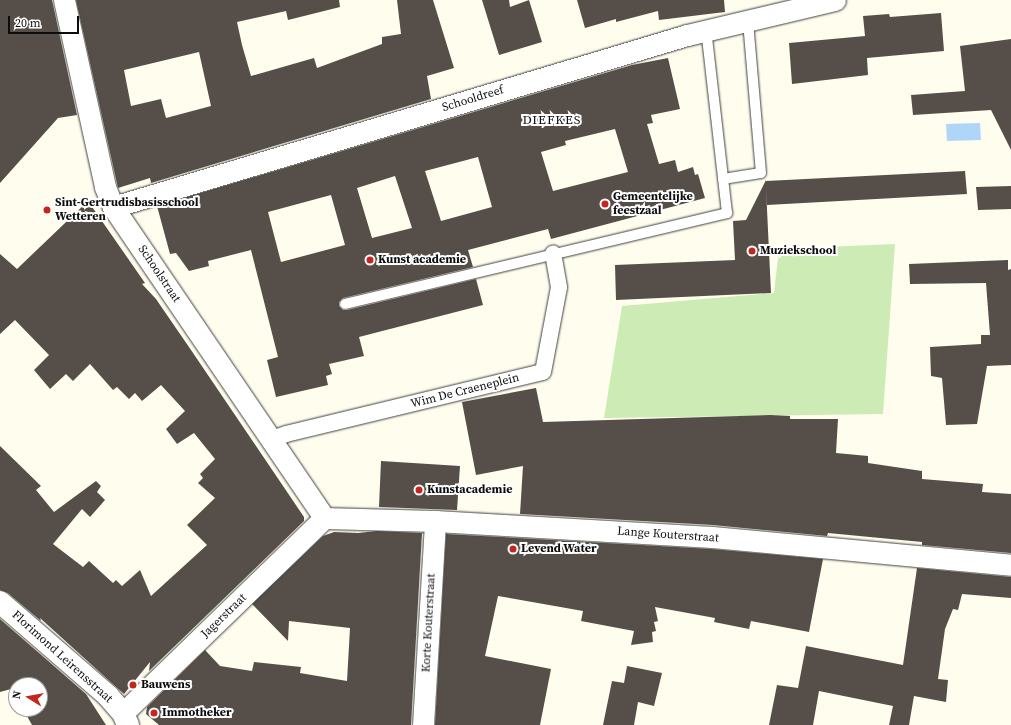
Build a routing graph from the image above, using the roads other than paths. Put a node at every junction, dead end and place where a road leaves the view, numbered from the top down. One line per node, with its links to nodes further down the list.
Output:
1 (64, 0): 6 (street, Schoolstraat)
2 (835, 0): 3 (street, Schooldreef)
3 (748, 20): 4 (street, Schooldreef); 5 (lane)
4 (706, 30): 5 (lane); 6 (street, Schooldreef)
5 (723, 179): 7 (lane)
6 (113, 207): 9 (street, Schoolstraat)
7 (553, 254): 8 (lane); 9 (street, Wim De Craeneplein)
8 (345, 304)
9 (271, 439): 10 (street, Schoolstraat)
10 (324, 518): 11 (street, Lange Kouterstraat); 14 (street, Jagerstraat)
11 (435, 521): 12 (street, Lange Kouterstraat); 15 (street, Korte Kouterstraat)
12 (1011, 565)
13 (0, 602): 14 (street, Florimond Leirensstraat)
14 (125, 719)
15 (423, 725)

